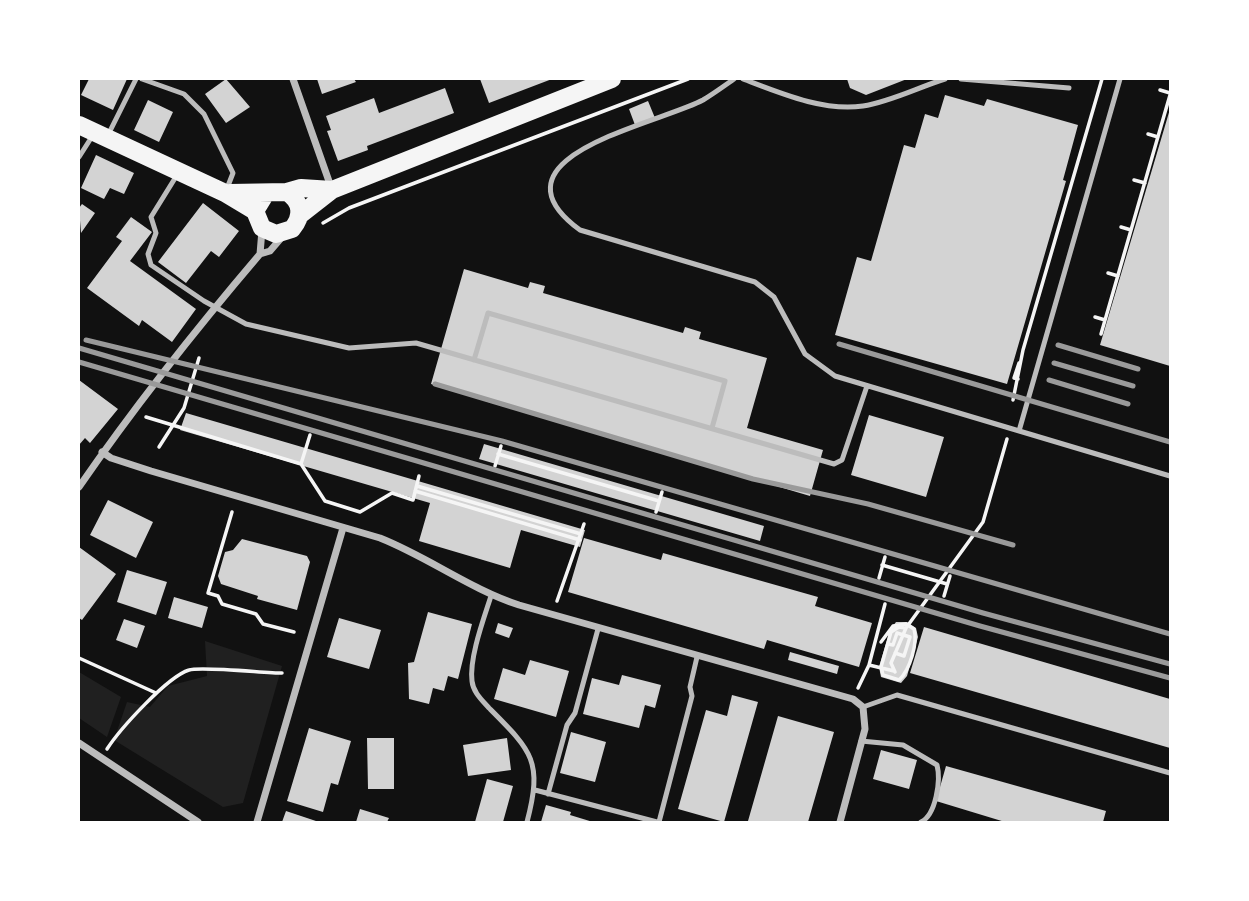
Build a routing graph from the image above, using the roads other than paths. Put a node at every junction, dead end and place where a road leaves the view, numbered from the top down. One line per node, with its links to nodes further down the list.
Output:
1 (136, 79): 11 (lane)
2 (142, 79): 16 (lane)
3 (293, 79): 14 (street)
4 (612, 79): 14 (main road)
5 (734, 79): 24 (lane)
6 (743, 79): 7 (lane)
7 (945, 79)
8 (961, 79): 10 (lane)
9 (1120, 79): 26 (lane)
10 (1069, 88)
11 (93, 132): 12 (lane); 13 (main road)
12 (79, 157)
13 (178, 172): 16 (main road); 22 (lane)
14 (332, 190): 15 (main road); 18 (main road)
15 (287, 192): 17 (main road); 18 (main road)
16 (225, 193): 17 (main road); 19 (main road)
17 (266, 193): 19 (main road)
18 (300, 215): 20 (main road)
19 (258, 219): 20 (main road); 21 (street)
20 (285, 233): 21 (street)
21 (260, 254): 22 (street)
22 (215, 306): 23 (lane); 27 (street)
23 (474, 360): 25 (lane); 25 (lane)
24 (867, 386): 25 (lane); 26 (lane)
25 (712, 428)
26 (1019, 432): 28 (lane)
27 (102, 452): 29 (street); 30 (street)
28 (1170, 476)
29 (79, 487)
30 (342, 527): 31 (street); 41 (street)
31 (491, 596): 32 (street); 38 (lane)
32 (598, 629): 33 (street); 39 (lane)
33 (697, 657): 34 (street); 43 (lane)
34 (863, 708): 35 (street); 37 (lane)
35 (861, 741): 44 (street); 45 (lane)
36 (79, 743): 40 (street)
37 (1170, 773)
38 (536, 790): 39 (lane); 42 (lane)
39 (548, 794): 43 (lane)
40 (198, 822)
41 (257, 822)
42 (527, 822)
43 (658, 822)
44 (840, 822)
45 (921, 822)

